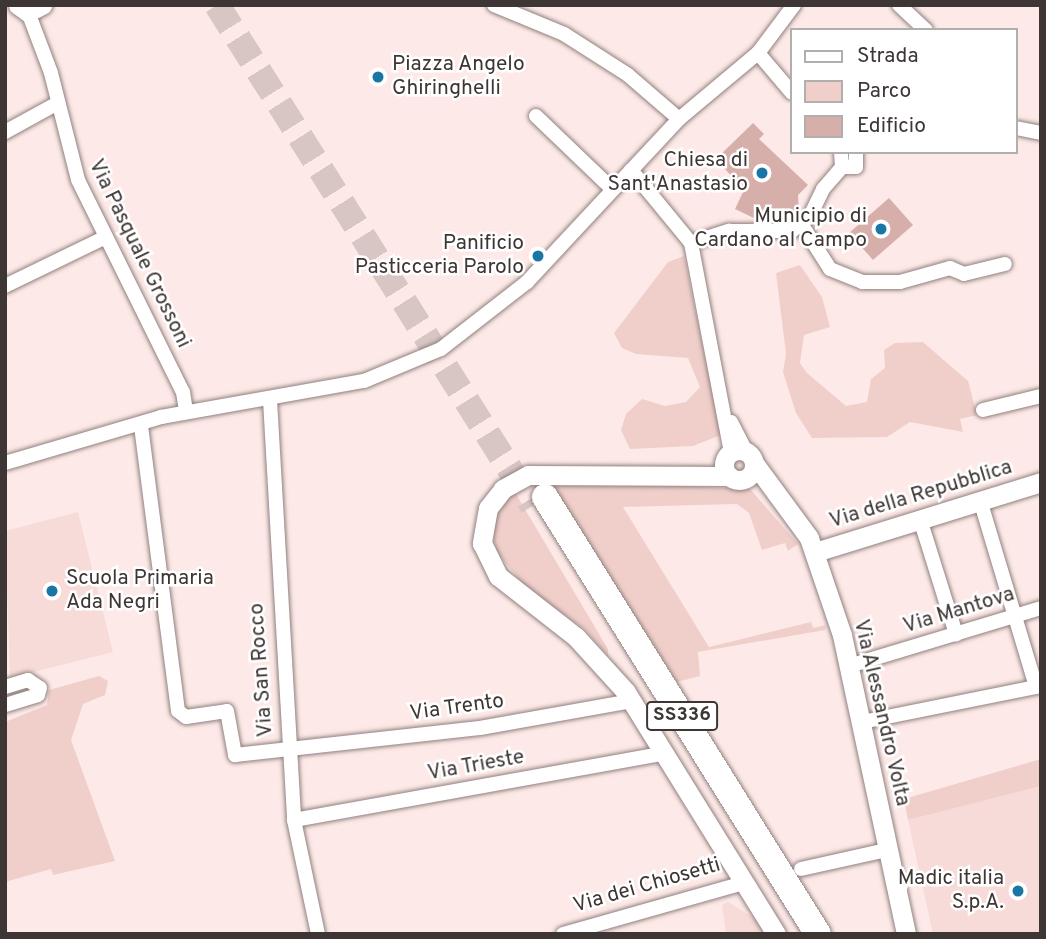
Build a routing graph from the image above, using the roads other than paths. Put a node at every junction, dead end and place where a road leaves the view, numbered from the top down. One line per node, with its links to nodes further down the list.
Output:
1 (494, 5): 10 (street)
2 (899, 5): 5 (street)
3 (791, 6): 6 (street)
4 (22, 10): 8 (street, Via Pasquale Grossoni)
5 (924, 28)
6 (758, 53): 7 (street); 10 (street)
7 (790, 91)
8 (58, 103): 12 (street); 19 (street, Via Pasquale Grossoni)
9 (536, 116): 17 (street)
10 (679, 119): 16 (street)
11 (1018, 129): 13 (street)
12 (5, 132)
13 (1039, 136)
14 (857, 154): 15 (street)
15 (841, 160): 18 (street)
16 (631, 170): 17 (street); 20 (street, Via Alessandro Volta)
17 (611, 188): 24 (street)
18 (802, 225): 20 (street); 21 (street)
19 (106, 237): 22 (street); 26 (street, Via Pasquale Grossoni)
20 (691, 243): 29 (street, Via Alessandro Volta)
21 (1005, 264)
22 (5, 286)
23 (1041, 396): 25 (street)
24 (270, 400): 26 (street); 43 (street, Via San Rocco)
25 (983, 410)
26 (186, 412): 27 (street)
27 (141, 426): 28 (street); 43 (street, Via Trento)
28 (5, 463)
29 (738, 464): 33 (street, Via Alessandro Volta); 40 (street, Via dei Chiosetti)
30 (1041, 482): 31 (street, Via della Repubblica)
31 (979, 500): 32 (street, Via della Repubblica); 35 (street)
32 (920, 519): 33 (street, Via della Repubblica); 36 (street)
33 (815, 552): 37 (street, Via Alessandro Volta)
34 (1041, 608): 35 (street, Via Mantova)
35 (1016, 615): 36 (street, Via Mantova); 38 (street)
36 (956, 634): 37 (street, Via Mantova)
37 (849, 666): 42 (street, Via Alessandro Volta)
38 (1038, 686): 42 (street)
39 (5, 687): 41 (street)
40 (632, 701): 43 (street, Via Trento); 44 (street, Via dei Chiosetti)
41 (5, 705)
42 (862, 722): 46 (street, Via Alessandro Volta)
43 (288, 751): 45 (street, Via San Rocco)
44 (665, 753): 45 (street, Via Trieste); 48 (street, Via dei Chiosetti)
45 (294, 820): 49 (street, Via San Rocco)
46 (887, 850): 47 (street); 54 (street, Via Alessandro Volta)
47 (801, 869)
48 (743, 883): 50 (street, Via dei Chiosetti); 51 (street, Via dei Chiosetti)
49 (318, 934)
50 (564, 934)
51 (776, 934)
52 (800, 934): 53 (highway, SS336)
53 (818, 934)
54 (905, 934)

